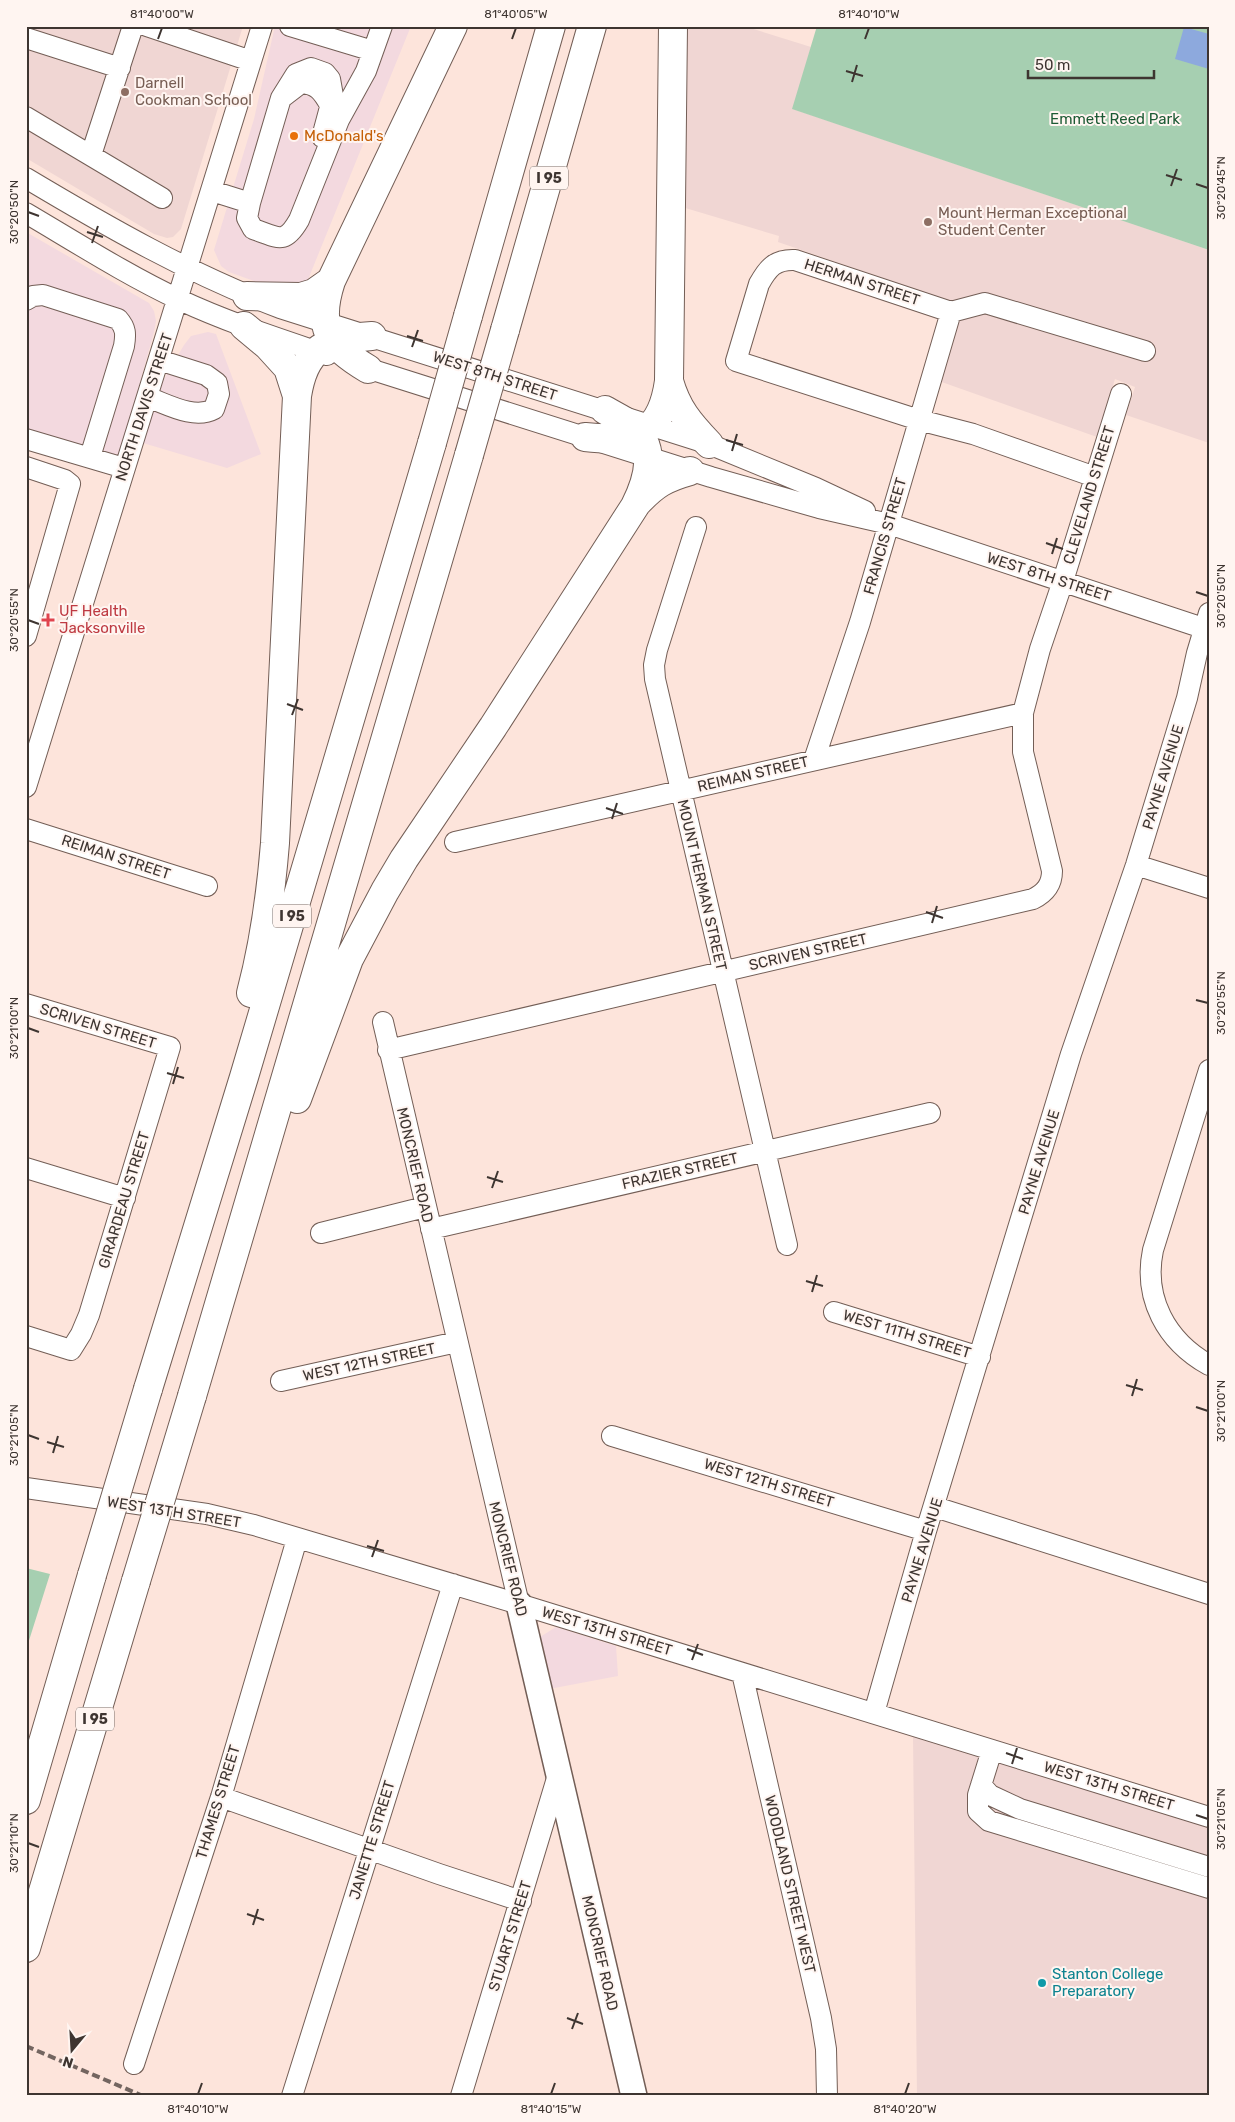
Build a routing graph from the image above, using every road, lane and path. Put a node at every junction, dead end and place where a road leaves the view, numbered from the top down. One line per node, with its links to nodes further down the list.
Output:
1 (133, 26): 14 (street)
2 (147, 26): 13 (street)
3 (262, 26): 13 (street, NORTH DAVIS STREET)
4 (290, 26): 10 (street)
5 (382, 26): 12 (street)
6 (453, 26): 24 (highway)
7 (551, 26): 73 (highway, I 95, bridge)
8 (592, 26): 78 (highway, I 95, bridge)
9 (673, 26): 35 (highway)
10 (320, 30): 12 (street)
11 (26, 38): 14 (street)
12 (373, 51): 17 (street)
13 (251, 61): 19 (street, NORTH DAVIS STREET)
14 (120, 68): 16 (street)
15 (26, 116): 16 (street)
16 (92, 155): 20 (street)
17 (320, 169): 21 (street); 21 (street)
18 (26, 178): 23 (street)
19 (212, 191): 21 (street); 23 (street, NORTH DAVIS STREET)
20 (162, 198)
21 (250, 203)
22 (26, 213): 26 (street)
23 (188, 269): 25 (street); 26 (street, NORTH DAVIS STREET)
24 (331, 281): 25 (highway); 31 (highway)
25 (247, 296): 31 (street)
26 (178, 299): 29 (street); 33 (street, NORTH DAVIS STREET)
27 (26, 300): 45 (street)
28 (951, 312): 32 (street); 40 (street, FRANCIS STREET); 40 (street, HERMAN STREET)
29 (244, 326): 31 (street); 37 (highway)
30 (372, 336): 31 (highway); 39 (street, WEST 8TH STREET)
31 (325, 338): 34 (highway); 37 (highway)
32 (1145, 351)
33 (159, 360): 38 (street, NORTH DAVIS STREET); 38 (street)
34 (368, 369): 41 (street, WEST 8TH STREET)
35 (669, 381): 43 (highway); 44 (highway)
36 (1121, 394): 49 (street, CLEVELAND STREET)
37 (297, 396): 73 (highway)
38 (147, 397): 47 (street, NORTH DAVIS STREET)
39 (605, 410): 43 (highway)
40 (919, 420): 49 (street); 51 (street, FRANCIS STREET)
41 (585, 438): 43 (highway)
42 (26, 439): 45 (street)
43 (646, 439): 44 (street, WEST 8TH STREET); 48 (street, WEST 8TH STREET); 50 (highway)
44 (709, 444): 51 (street, WEST 8TH STREET)
45 (90, 457): 47 (street)
46 (26, 467): 54 (street)
47 (124, 468): 59 (street, NORTH DAVIS STREET)
48 (690, 471): 50 (highway); 51 (street, WEST 8TH STREET)
49 (1095, 477): 53 (street, CLEVELAND STREET)
50 (635, 506): 78 (highway)
51 (889, 524): 53 (street, WEST 8TH STREET); 58 (street, FRANCIS STREET)
52 (696, 527): 60 (street, MOUNT HERMAN STREET)
53 (1063, 581): 55 (street, WEST 8TH STREET); 57 (street, CLEVELAND STREET)
54 (32, 600): 56 (street)
55 (1207, 624): 63 (street, PAYNE AVENUE)
56 (26, 636)
57 (1023, 713): 58 (street, REIMAN STREET); 65 (street, CLEVELAND STREET)
58 (814, 760): 60 (street, REIMAN STREET)
59 (26, 787)
60 (681, 791): 62 (street, REIMAN STREET); 67 (street, MOUNT HERMAN STREET)
61 (26, 829): 64 (street, REIMAN STREET)
62 (455, 842)
63 (1136, 865): 66 (street); 87 (street, PAYNE AVENUE)
64 (206, 886)
65 (1048, 888): 67 (street, SCRIVEN STREET)
66 (1209, 888)
67 (722, 972): 71 (street, SCRIVEN STREET); 76 (street, MOUNT HERMAN STREET)
68 (26, 1004): 70 (street, SCRIVEN STREET)
69 (383, 1022): 71 (street, MONCRIEF ROAD)
70 (170, 1047): 79 (street, GIRARDEAU STREET)
71 (388, 1050): 80 (street, MONCRIEF ROAD)
72 (1209, 1070): 75 (street)
73 (244, 1077): 104 (highway, I 95, bridge)
74 (930, 1113): 76 (street, FRAZIER STREET)
75 (1202, 1116): 88 (street)
76 (765, 1152): 81 (street, FRAZIER STREET); 83 (street, MOUNT HERMAN STREET)
77 (26, 1168): 79 (street)
78 (253, 1193): 110 (highway, I 95, bridge)
79 (125, 1198): 85 (street, GIRARDEAU STREET)
80 (425, 1207): 81 (street, MONCRIEF ROAD); 82 (street)
81 (431, 1229): 86 (street, MONCRIEF ROAD)
82 (321, 1233)
83 (787, 1245)
84 (834, 1312): 87 (street, WEST 11TH STREET)
85 (26, 1336)
86 (457, 1342): 89 (street, WEST 12TH STREET); 97 (street, MONCRIEF ROAD)
87 (980, 1357): 92 (street, PAYNE AVENUE)
88 (1209, 1365)
89 (281, 1381)
90 (612, 1436): 93 (street, WEST 12TH STREET)
91 (26, 1488): 94 (street, WEST 13TH STREET)
92 (935, 1507): 93 (street, PAYNE AVENUE); 96 (street)
93 (926, 1531): 99 (street, PAYNE AVENUE)
94 (297, 1538): 95 (street, WEST 13TH STREET); 103 (street, THAMES STREET)
95 (453, 1584): 97 (street, WEST 13TH STREET); 106 (street, JANETTE STREET)
96 (1209, 1594)
97 (519, 1604): 98 (street, WEST 13TH STREET); 101 (main road, MONCRIEF ROAD)
98 (742, 1673): 99 (street, WEST 13TH STREET); 115 (street, WOODLAND STREET WEST)
99 (874, 1713): 100 (street, WEST 13TH STREET)
100 (992, 1750): 102 (street); 105 (street, WEST 13TH STREET)
101 (558, 1775): 109 (street, STUART STREET); 114 (main road, MONCRIEF ROAD)
102 (981, 1785): 107 (street); 108 (street)
103 (221, 1797): 106 (street); 111 (street, THAMES STREET)
104 (26, 1800)
105 (1209, 1817)
106 (368, 1849): 109 (street); 112 (street, JANETTE STREET)
107 (1209, 1867)
108 (1209, 1888)
109 (521, 1901): 113 (street, STUART STREET)
110 (26, 1948)
111 (134, 2064)
112 (292, 2096)
113 (461, 2096)
114 (634, 2096)
115 (827, 2096)

